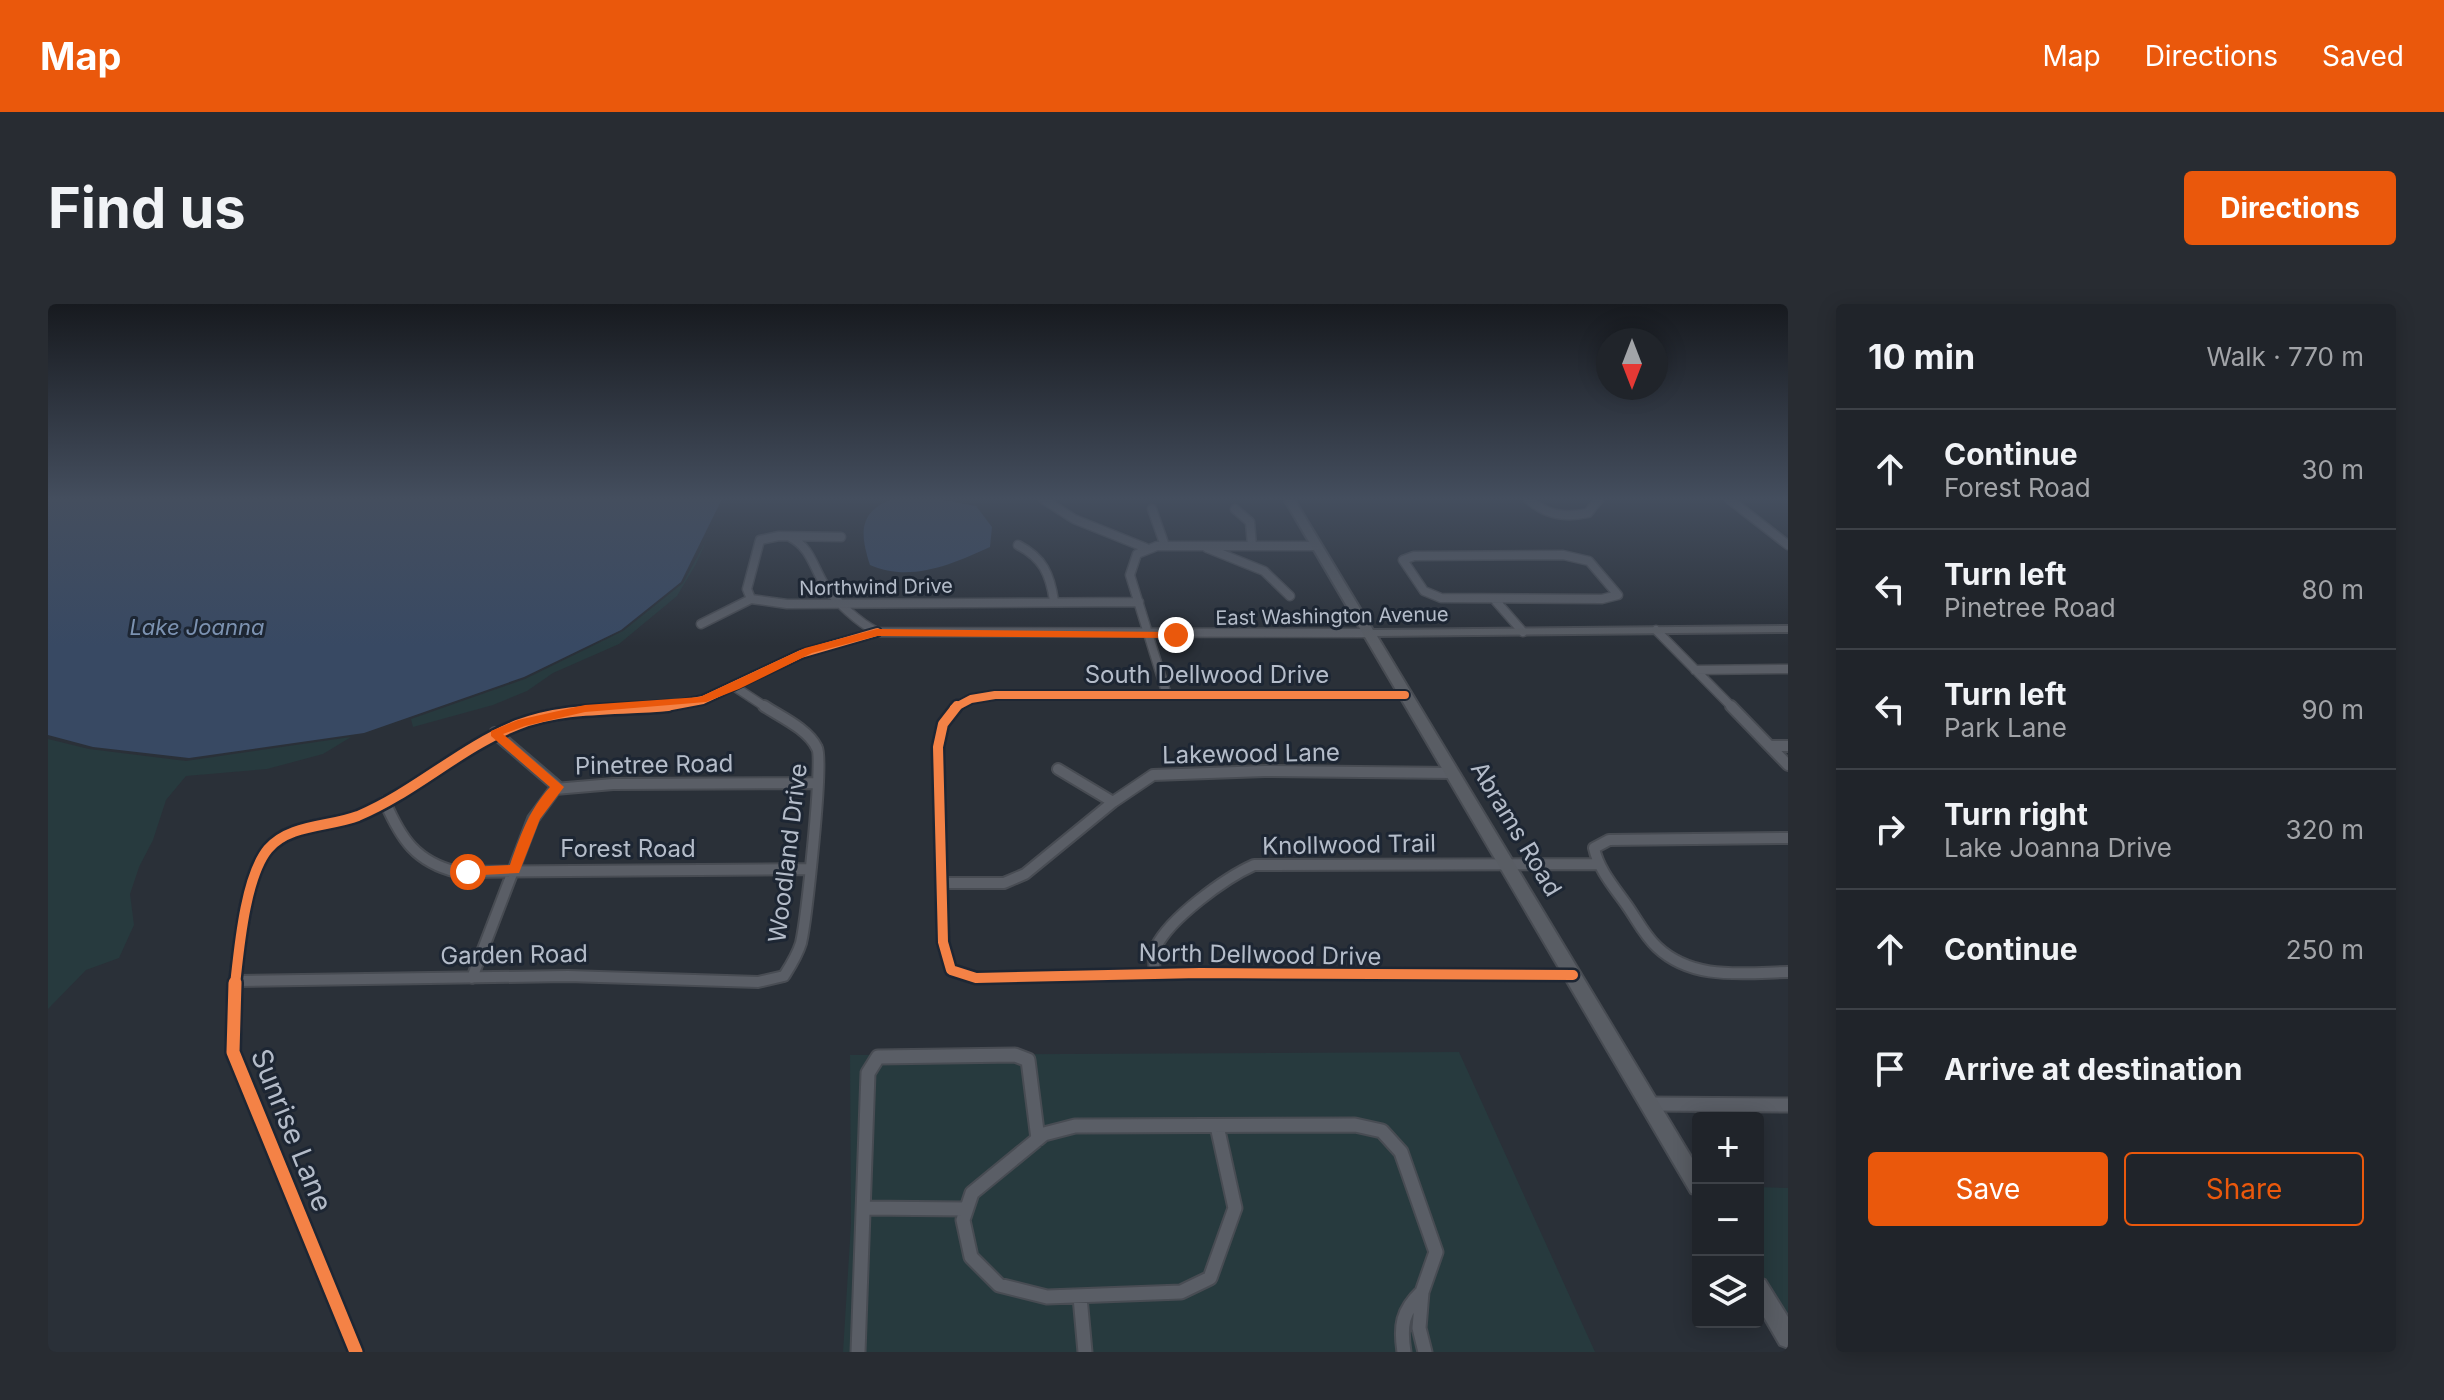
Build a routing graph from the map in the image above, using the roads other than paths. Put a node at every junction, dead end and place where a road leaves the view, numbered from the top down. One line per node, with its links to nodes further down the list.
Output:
1 (756, 548): 8 (street)
2 (805, 548): 11 (street)
3 (1024, 548): 10 (street)
4 (1146, 548): 12 (street)
5 (1207, 548): 7 (street)
6 (1317, 548): 18 (street, Abrams Road)
7 (1290, 596)
8 (751, 599): 11 (street, Northwind Drive); 13 (street)
9 (1494, 599): 9 (street); 17 (street)
10 (1054, 601): 11 (street, Northwind Drive); 12 (street, Northwind Drive)
11 (843, 602): 16 (street)
12 (1139, 602): 19 (street)
13 (701, 624)
14 (1788, 629): 15 (street, East Washington Avenue)
15 (1656, 630): 17 (street, East Washington Avenue); 21 (street)
16 (877, 632): 19 (street, East Washington Avenue); 22 (street, East Washington Avenue)
17 (1523, 632): 18 (street, East Washington Avenue)
18 (1369, 633): 19 (street, East Washington Avenue); 24 (street, Abrams Road)
19 (1149, 635): 23 (street)
20 (1788, 669): 21 (street)
21 (1695, 670): 26 (street)
22 (735, 687): 25 (street, East Washington Avenue); 31 (street, Woodland Drive)
23 (1167, 695): 24 (street, South Dellwood Drive); 41 (street, South Dellwood Drive)
24 (1405, 695): 30 (street, Abrams Road)
25 (495, 733): 32 (street); 33 (street, East Washington Avenue)
26 (1770, 746): 27 (street); 28 (street)
27 (1788, 746)
28 (1788, 765)
29 (1058, 769): 34 (street)
30 (1453, 773): 34 (street, Lakewood Lane); 37 (street, Abrams Road)
31 (818, 783): 32 (street, Pinetree Road); 39 (street, Woodland Drive)
32 (558, 787): 40 (street, Pinetree Road)
33 (385, 802): 35 (street, East Washington Avenue); 40 (street, Forest Road)
34 (1113, 802): 41 (street, Lakewood Lane)
35 (285, 835): 47 (street, Sunrise Lane)
36 (1788, 838): 38 (street)
37 (1506, 863): 38 (street, Knollwood Trail); 43 (street, Knollwood Trail); 45 (street, Abrams Road)
38 (1599, 864): 44 (street)
39 (810, 869): 40 (street, Forest Road); 42 (street, Woodland Drive)
40 (515, 870): 46 (street, Pinetree Road)
41 (943, 883): 43 (street, North Dellwood Drive)
42 (789, 970): 46 (street, Garden Road)
43 (1155, 972): 45 (street, North Dellwood Drive)
44 (1788, 972)
45 (1573, 975): 48 (street, Abrams Road)
46 (472, 978): 47 (street, Garden Road)
47 (236, 981): 59 (street, Sunrise Lane)
48 (1650, 1104): 49 (street); 52 (street, Abrams Road)
49 (1788, 1105)
50 (1217, 1126): 51 (street); 55 (street); 56 (street)
51 (1038, 1139): 53 (street); 54 (street)
52 (1697, 1184)
53 (865, 1208): 54 (street); 60 (street)
54 (965, 1209): 56 (street)
55 (1422, 1292): 62 (street); 63 (street)
56 (1080, 1297): 61 (street)
57 (1764, 1297): 58 (street)
58 (1788, 1337)
59 (356, 1352)
60 (858, 1352)
61 (1085, 1352)
62 (1404, 1352)
63 (1425, 1352)

